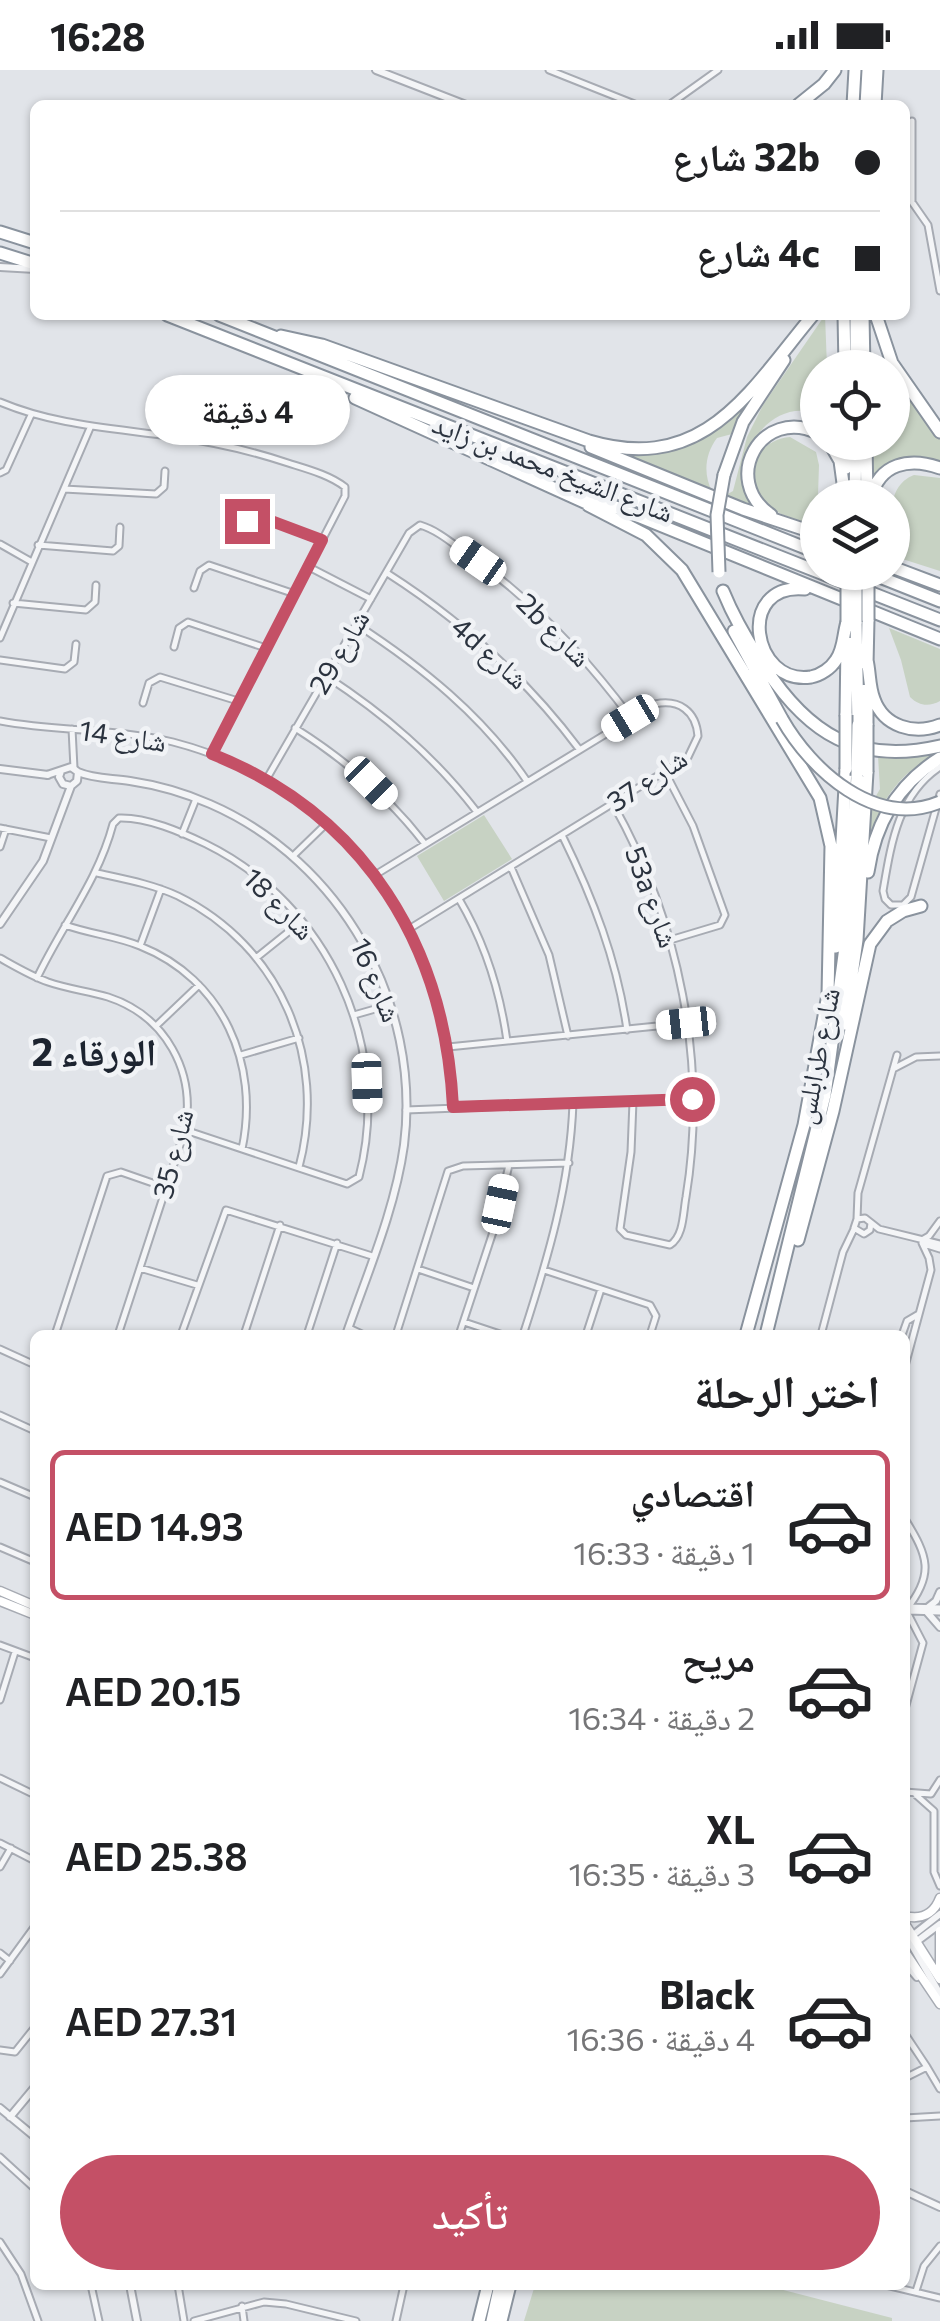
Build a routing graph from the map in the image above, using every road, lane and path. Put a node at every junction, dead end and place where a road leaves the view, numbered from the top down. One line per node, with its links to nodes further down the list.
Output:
1 (376, 70): 9 (street)
2 (549, 70): 8 (street)
3 (718, 70): 11 (street)
4 (834, 70): 12 (highway)
5 (855, 70): 13 (highway)
6 (868, 70): 14 (highway)
7 (877, 70): 15 (highway)
8 (564, 73): 10 (street)
9 (453, 100)
10 (626, 100)
11 (676, 100)
12 (804, 100)
13 (853, 100)
14 (866, 100)
15 (875, 100)
16 (912, 122): 23 (street)
17 (0, 232): 18 (highway)
18 (30, 241)
19 (0, 253): 20 (highway)
20 (30, 265)
21 (0, 266): 22 (street)
22 (30, 267)
23 (940, 290)
24 (179, 320): 36 (highway, شارع الشيخ محمد بن زايد)
25 (231, 320): 32 (highway, شارع الشيخ محمد بن زايد)
26 (810, 320): 39 (highway)
27 (811, 320): 73 (highway, bridge)
28 (844, 320): 33 (highway)
29 (856, 320): 34 (highway)
30 (864, 320): 35 (highway)
31 (877, 320): 42 (highway)
32 (270, 337): 39 (highway); 50 (highway, شارع الشيخ محمد بن زايد)
33 (845, 350)
34 (856, 350)
35 (864, 350)
36 (337, 384): 43 (highway); 79 (highway, شارع الشيخ محمد بن زايد)
37 (0, 402): 38 (street)
38 (31, 414): 40 (street); 46 (street)
39 (514, 414): 54 (highway)
40 (90, 428): 48 (street); 57 (street)
41 (800, 428): 52 (highway)
42 (940, 430)
43 (502, 466): 49 (highway); 74 (highway)
44 (940, 468): 47 (highway)
45 (165, 471): 48 (street)
46 (2, 472)
47 (878, 480)
48 (64, 489): 59 (street)
49 (588, 505): 92 (highway); 139 (highway)
50 (728, 517): 55 (highway); 60 (highway, شارع الشيخ محمد بن زايد)
51 (416, 526): 65 (street, شارع 29); 93 (street, 2b شارع)
52 (800, 527)
53 (120, 528): 59 (street)
54 (800, 529)
55 (800, 531)
56 (240, 539): 57 (street)
57 (322, 540): 62 (street)
58 (0, 544): 61 (street)
59 (38, 545): 61 (street)
60 (800, 546)
61 (30, 562): 78 (street)
62 (309, 567): 75 (street); 76 (street)
63 (910, 569): 66 (highway)
64 (910, 570): 66 (highway)
65 (387, 573): 76 (street, شارع 29); 100 (street, 4d شارع)
66 (940, 580)
67 (96, 585): 78 (street)
68 (194, 588): 75 (street)
69 (910, 589): 77 (highway)
70 (850, 590): 80 (highway, bridge)
71 (856, 590): 80 (highway, bridge)
72 (863, 590): 80 (highway, bridge)
73 (723, 591): 92 (highway); 99 (highway)
74 (825, 593): 80 (highway); 83 (highway)
75 (294, 594): 86 (street)
76 (370, 599): 81 (street, شارع 29)
77 (940, 601)
78 (13, 603): 82 (street)
79 (940, 620)
80 (857, 621): 88 (highway); 95 (highway); 106 (highway, bridge)
81 (356, 624): 89 (street, شارع 29); 109 (street)
82 (0, 638)
83 (940, 638)
84 (76, 644): 87 (street)
85 (174, 647): 86 (street)
86 (266, 648): 90 (street)
87 (0, 660)
88 (867, 660): 95 (highway); 96 (highway)
89 (326, 676): 97 (street, شارع 29); 113 (street)
90 (238, 701): 91 (street); 101 (street)
91 (143, 703)
92 (780, 717): 111 (highway, bridge)
93 (631, 718): 100 (street, شارع 37); 105 (street, شارع 37)
94 (0, 721): 98 (street, شارع 14)
95 (862, 725): 106 (highway, bridge)
96 (940, 725)
97 (295, 728): 108 (street, شارع 29); 119 (street)
98 (73, 729): 101 (street, شارع 14); 107 (street)
99 (940, 746)
100 (578, 749): 109 (street, شارع 37)
101 (212, 754): 108 (street, شارع 14)
102 (940, 758): 133 (highway)
103 (940, 767): 111 (street)
104 (0, 769): 107 (street, شارع 16)
105 (665, 772): 112 (street, شارع 37); 132 (street)
106 (856, 772): 133 (highway); 139 (highway, شارع طرابلس); 153 (highway, شارع طرابلس)
107 (68, 776): 110 (street, شارع 16); 118 (street)
108 (266, 780): 114 (street, شارع 14)
109 (527, 781): 113 (street, شارع 37)
110 (195, 798): 116 (street); 121 (street, شارع 16)
111 (940, 801)
112 (613, 804): 117 (street, شارع 37); 132 (street, 53a شارع)
113 (477, 812): 119 (street, شارع 37)
114 (325, 823): 121 (street); 124 (street, شارع 14)
115 (3, 829): 118 (street); 120 (street)
116 (182, 834): 123 (street, شارع 18); 128 (street, شارع 18)
117 (562, 835): 122 (street, شارع 37); 144 (street)
118 (53, 840): 129 (street)
119 (425, 844): 124 (street, شارع 37)
120 (0, 847)
121 (294, 858): 140 (street, شارع 16)
122 (511, 866): 126 (street, شارع 37); 145 (street)
123 (97, 873): 125 (street); 130 (street)
124 (374, 875): 131 (street, شارع 14)
125 (161, 889): 134 (street); 136 (street)
126 (459, 899): 131 (street, شارع 37); 147 (street)
127 (921, 906): 185 (highway)
128 (302, 921): 136 (street); 141 (street, شارع 18)
129 (0, 924)
130 (64, 924): 134 (street); 137 (street)
131 (409, 930): 148 (street, شارع 14)
132 (670, 940): 142 (street, 53a شارع)
133 (857, 940): 153 (highway)
134 (140, 946): 138 (street)
135 (0, 958): 137 (street, شارع 35)
136 (256, 958): 146 (street)
137 (37, 978): 143 (street, شارع 35)
138 (199, 985): 143 (street); 149 (street)
139 (828, 995): 200 (highway, شارع طرابلس)
140 (390, 1003): 141 (street); 158 (street, شارع 16)
141 (354, 1015): 163 (street, شارع 18)
142 (686, 1023): 144 (street); 154 (street, 53a شارع)
143 (156, 1026): 159 (street, شارع 35)
144 (627, 1030): 145 (street)
145 (568, 1036): 147 (street)
146 (299, 1038): 149 (street); 163 (street)
147 (507, 1042): 148 (street)
148 (448, 1047): 157 (street, شارع 14)
149 (241, 1055): 160 (street)
150 (897, 1055): 152 (street)
151 (940, 1056): 152 (street)
152 (893, 1069): 165 (street)
153 (825, 1095): 185 (highway, شارع طرابلس)
154 (692, 1099): 155 (street); 155 (street, 53a شارع)
155 (633, 1101): 156 (street)
156 (572, 1103): 157 (street); 161 (street)
157 (453, 1107): 158 (street)
158 (406, 1108): 177 (street, شارع 16)
159 (185, 1130): 160 (street); 164 (street, شارع 35)
160 (242, 1149): 163 (street)
161 (569, 1163): 162 (street); 181 (street)
162 (509, 1164): 180 (street); 183 (street)
163 (299, 1168)
164 (166, 1188): 179 (street, شارع 35); 188 (street)
165 (859, 1206): 166 (street); 167 (street)
166 (857, 1219): 167 (street); 170 (street)
167 (869, 1221): 172 (street); 174 (street)
168 (940, 1221): 171 (street)
169 (280, 1225): 175 (street); 182 (street); 191 (street)
170 (854, 1228): 172 (street); 173 (street)
171 (932, 1232): 174 (street); 176 (street)
172 (865, 1233): 173 (street); 174 (street)
173 (851, 1238): 202 (street)
174 (921, 1242): 176 (street); 178 (street)
175 (337, 1243): 177 (street); 192 (street)
176 (938, 1246): 178 (street)
177 (373, 1254): 193 (street, شارع 16)
178 (930, 1258): 186 (street)
179 (140, 1268): 182 (street); 189 (street, شارع 35)
180 (418, 1270): 183 (street); 194 (street)
181 (544, 1270): 184 (street); 197 (street)
182 (197, 1286): 190 (street)
183 (474, 1288): 187 (street)
184 (602, 1289): 198 (street); 199 (street)
185 (779, 1290): 201 (highway, شارع طرابلس)
186 (918, 1314): 203 (street); 204 (street)
187 (464, 1322): 195 (street); 196 (street)
188 (57, 1330)
189 (120, 1330)
190 (183, 1330)
191 (246, 1330)
192 (309, 1330)
193 (348, 1330)
194 (398, 1330)
195 (461, 1330)
196 (488, 1330)
197 (525, 1330)
198 (588, 1330)
199 (651, 1330)
200 (747, 1330)
201 (767, 1330)
202 (822, 1330)
203 (904, 1330)
204 (910, 1340)
205 (0, 1350): 206 (street)
206 (30, 1363)
207 (1, 1418): 208 (street)
208 (30, 1429)
209 (0, 1482): 210 (street)
210 (30, 1495)
211 (910, 1528): 216 (street)
212 (0, 1547): 213 (street)
213 (30, 1560)
214 (0, 1591): 219 (main road)
215 (940, 1592): 222 (street)
216 (917, 1595): 218 (street); 222 (street)
217 (0, 1601): 223 (main road)
218 (910, 1603)
219 (30, 1604)
220 (910, 1609): 222 (street)
221 (940, 1610): 222 (street)
222 (926, 1611): 225 (street); 226 (street)
223 (30, 1614)
224 (910, 1615): 226 (street)
225 (940, 1627)
226 (917, 1628): 230 (street)
227 (0, 1645): 228 (street)
228 (15, 1652): 229 (street); 231 (street)
229 (30, 1656)
230 (910, 1692)
231 (0, 1700)
232 (0, 1778): 234 (street)
233 (940, 1780): 236 (street)
234 (30, 1790)
235 (910, 1793): 236 (street)
236 (916, 1795): 241 (street)
237 (0, 1843): 238 (street)
238 (10, 1848): 239 (street); 240 (street)
239 (30, 1858)
240 (0, 1867)
241 (940, 1886)
242 (940, 1898): 244 (main road)
243 (940, 1914): 247 (street)
244 (910, 1917)
245 (940, 1927): 247 (street); 252 (main road)
246 (30, 1933): 250 (street)
247 (911, 1939): 254 (main road); 256 (street)
248 (0, 1954): 250 (street)
249 (910, 1959): 255 (main road)
250 (10, 1961): 253 (street)
251 (910, 1967): 255 (street)
252 (940, 1968)
253 (0, 1974)
254 (940, 1979)
255 (928, 1986): 257 (main road)
256 (940, 1994)
257 (940, 2004)
258 (30, 2033): 260 (street)
259 (910, 2042): 261 (street)
260 (0, 2050)
261 (927, 2067): 262 (street); 263 (street)
262 (910, 2076)
263 (940, 2089)
264 (30, 2093): 267 (street)
265 (0, 2108): 267 (street)
266 (940, 2116): 268 (street)
267 (11, 2118): 269 (street)
268 (910, 2118)
269 (30, 2133)
270 (3, 2159): 271 (street); 272 (street)
271 (0, 2168)
272 (30, 2183)
273 (910, 2196): 274 (street)
274 (940, 2209)
275 (0, 2242): 288 (street)
276 (940, 2246): 285 (street)
277 (92, 2290): 289 (street)
278 (131, 2290): 290 (street)
279 (179, 2290): 291 (street)
280 (403, 2290): 295 (street)
281 (487, 2290): 296 (highway)
282 (499, 2290): 297 (highway)
283 (509, 2290): 298 (highway)
284 (907, 2290): 285 (street)
285 (915, 2292): 286 (street)
286 (940, 2298)
287 (242, 2306): 292 (street); 293 (street); 294 (street)
288 (38, 2321)
289 (99, 2321)
290 (138, 2321)
291 (184, 2321)
292 (194, 2321)
293 (244, 2321)
294 (356, 2321)
295 (396, 2321)
296 (479, 2321)
297 (492, 2321)
298 (501, 2321)

